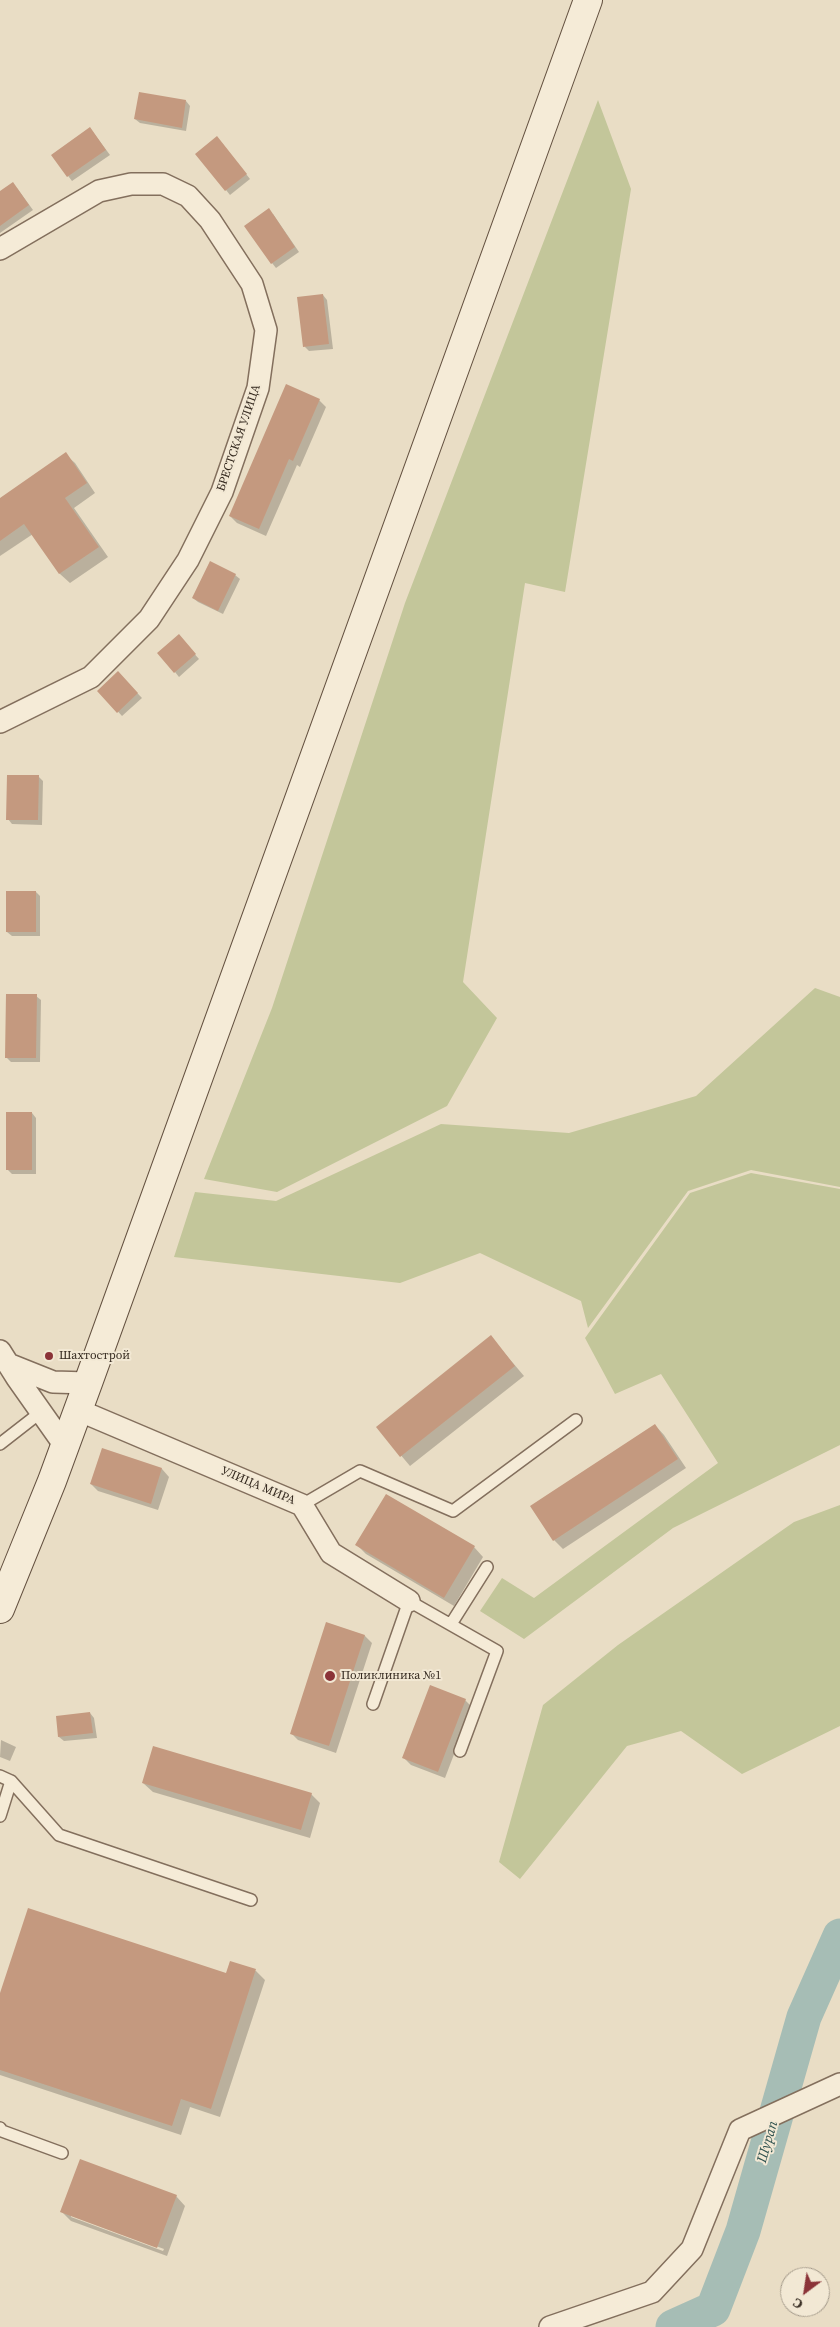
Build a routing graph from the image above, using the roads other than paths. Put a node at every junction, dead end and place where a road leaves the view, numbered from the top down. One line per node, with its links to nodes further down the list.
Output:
1 (588, 0): 5 (main road)
2 (0, 249): 3 (street, БРЕСТСКАЯ УЛИЦА)
3 (0, 722)
4 (4, 1357): 5 (street); 7 (street)
5 (88, 1383): 6 (main road)
6 (78, 1410): 10 (main road); 11 (street, УЛИЦА МИРА)
7 (41, 1412): 9 (lane); 10 (street)
8 (576, 1420): 11 (lane)
9 (0, 1444)
10 (65, 1446): 14 (main road)
11 (302, 1505): 13 (street, УЛИЦА МИРА)
12 (486, 1567): 15 (lane)
13 (410, 1601): 15 (lane); 16 (lane)
14 (1, 1605)
15 (451, 1624): 17 (lane)
16 (373, 1704)
17 (460, 1751)
18 (5, 1779): 19 (lane); 20 (lane)
19 (0, 1816)
20 (250, 1900)
21 (840, 2084): 24 (street)
22 (0, 2128): 23 (lane)
23 (62, 2153)
24 (550, 2327)

